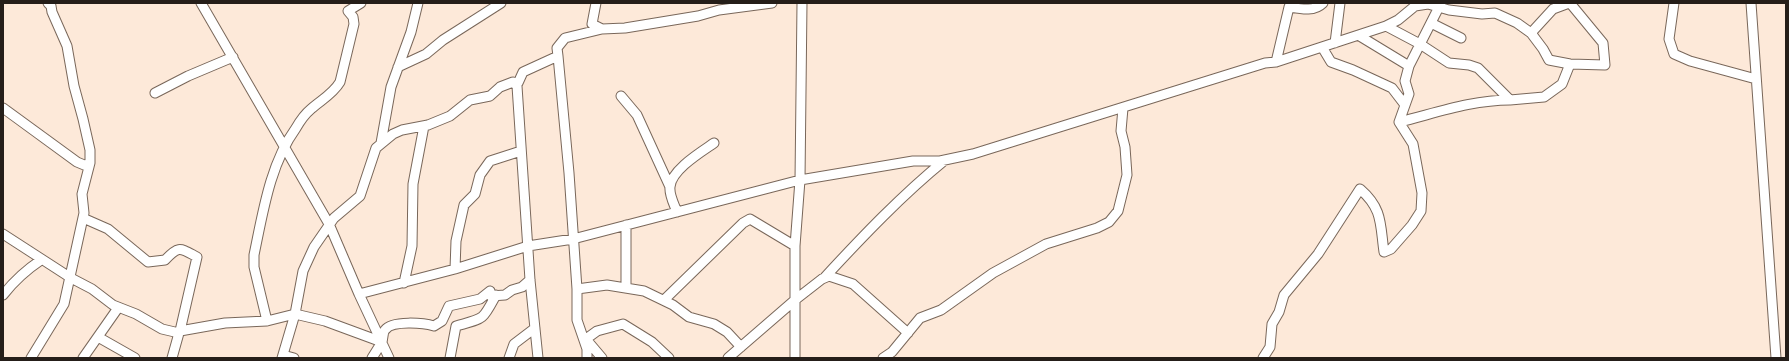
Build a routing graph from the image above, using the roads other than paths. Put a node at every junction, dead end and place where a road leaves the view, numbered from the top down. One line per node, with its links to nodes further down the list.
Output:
1 (48, 3): 47 (street)
2 (201, 3): 27 (street)
3 (361, 3): 16 (street)
4 (418, 3): 31 (street)
5 (501, 3): 31 (street)
6 (596, 3): 19 (street)
7 (772, 3): 19 (street)
8 (802, 3): 48 (street)
9 (1323, 3): 14 (street)
10 (1340, 3): 23 (street)
11 (1569, 3): 20 (street); 29 (street)
12 (1674, 3): 32 (street)
13 (1751, 3): 32 (street)
14 (1290, 5): 28 (street)
15 (1440, 5): 17 (street); 18 (street); 20 (street)
16 (345, 7): 44 (street)
17 (1431, 23): 22 (street); 24 (street)
18 (1386, 26): 21 (street); 24 (street)
19 (602, 29): 26 (street)
20 (1531, 32): 29 (street)
21 (1358, 35): 23 (street); 30 (street)
22 (1461, 38)
23 (1335, 43): 25 (street)
24 (1420, 44): 30 (street); 36 (street)
25 (1322, 47): 28 (street); 37 (street)
26 (558, 56): 33 (street); 55 (street)
27 (233, 57): 34 (street); 44 (street)
28 (1276, 62): 39 (street)
29 (1570, 64): 36 (street)
30 (1408, 66): 37 (street)
31 (398, 68): 42 (street)
32 (1756, 79): 99 (street)
33 (516, 83): 41 (street); 45 (street)
34 (154, 93)
35 (621, 96): 49 (street)
36 (1510, 100): 40 (street)
37 (1405, 105): 40 (street)
38 (3, 108): 47 (street)
39 (1123, 108): 46 (street); 76 (street)
40 (1399, 122): 98 (street)
41 (424, 126): 42 (street); 63 (street)
42 (381, 143): 52 (street)
43 (714, 143): 49 (street)
44 (284, 146): 52 (street); 73 (street)
45 (521, 151): 56 (street); 59 (street)
46 (945, 160): 48 (street); 60 (street)
47 (89, 167): 51 (street)
48 (800, 180): 50 (street); 57 (street)
49 (670, 187): 50 (street)
50 (677, 212): 53 (street)
51 (83, 218): 61 (street); 75 (street)
52 (329, 224): 66 (street); 72 (street)
53 (626, 225): 55 (street); 64 (street)
54 (3, 234): 58 (street)
55 (573, 238): 56 (street); 65 (street)
56 (528, 246): 59 (street); 62 (street)
57 (795, 246): 69 (street); 70 (street)
58 (41, 260): 61 (street); 67 (street)
59 (455, 269): 63 (street)
60 (825, 277): 70 (street); 76 (street)
61 (71, 278): 71 (street); 82 (street)
62 (530, 280): 68 (street); 74 (street)
63 (404, 283): 66 (street)
64 (626, 287): 65 (street); 69 (street)
65 (577, 290): 77 (street)
66 (359, 294): 79 (street)
67 (3, 295)
68 (496, 295): 79 (street); 89 (street)
69 (664, 300): 80 (street)
70 (795, 300): 80 (street); 96 (street)
71 (118, 308): 75 (street); 78 (street)
72 (295, 314): 73 (street); 79 (street); 81 (street)
73 (267, 321): 75 (street)
74 (535, 328): 90 (street); 91 (street)
75 (180, 332): 85 (street)
76 (908, 333): 97 (street)
77 (583, 335): 92 (street); 93 (street); 94 (street)
78 (98, 337): 83 (street); 84 (street)
79 (382, 342): 87 (street); 88 (street)
80 (741, 347): 95 (street)
81 (283, 356): 86 (street)
82 (31, 358)
83 (83, 358)
84 (135, 358)
85 (172, 358)
86 (294, 358)
87 (372, 358)
88 (389, 358)
89 (450, 358)
90 (509, 358)
91 (538, 358)
92 (587, 358)
93 (602, 358)
94 (668, 358)
95 (728, 358)
96 (795, 358)
97 (883, 358)
98 (1263, 358)
99 (1776, 358)

